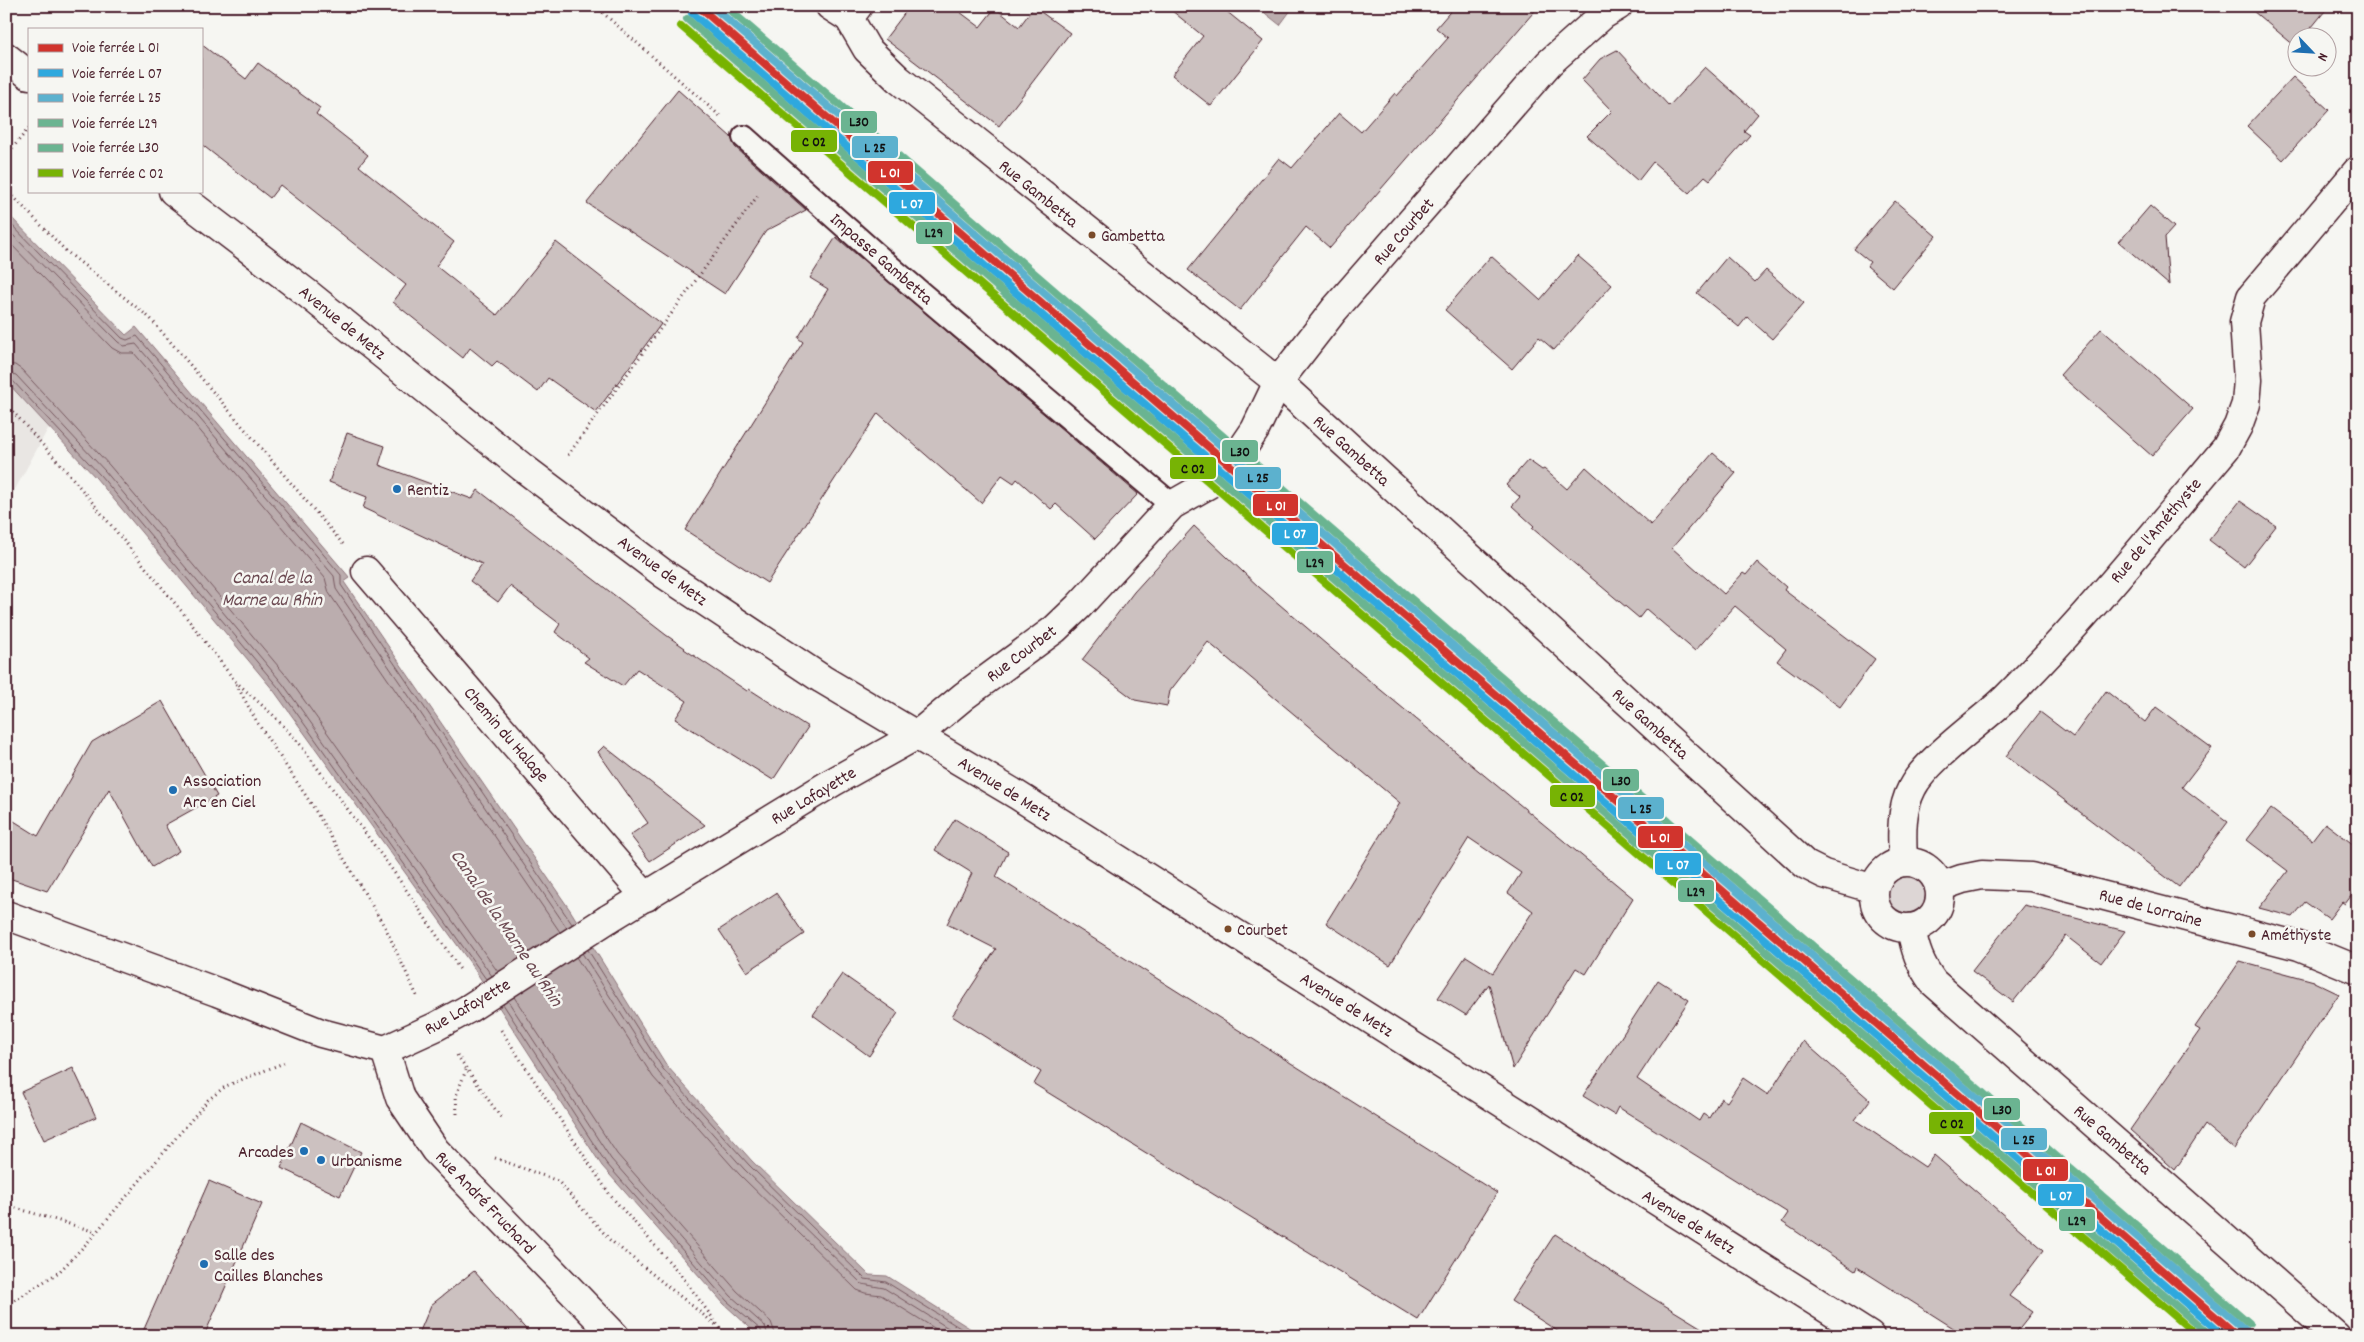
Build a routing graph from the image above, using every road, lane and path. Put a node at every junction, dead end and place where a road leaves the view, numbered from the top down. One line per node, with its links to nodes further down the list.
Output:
1 (595, 6): 7 (path)
2 (1618, 6): 13 (street, Rue Courbet)
3 (845, 10): 13 (street, Rue Gambetta)
4 (6, 57): 5 (street)
5 (28, 74)
6 (28, 129): 8 (path)
7 (744, 137): 9 (lane, Impasse Gambetta)
8 (6, 156)
9 (779, 167): 15 (path); 16 (lane, Impasse Gambetta)
10 (2358, 170): 20 (street, Rue de l'Améthyste)
11 (6, 189): 17 (path)
12 (175, 192): 19 (street, Avenue de Metz)
13 (1278, 382): 16 (street, Rue Courbet); 22 (street, Rue Gambetta)
14 (6, 404): 18 (path)
15 (568, 455)
16 (1172, 505): 19 (street, Rue Courbet)
17 (366, 571): 23 (street, Chemin du Halage)
18 (235, 682): 27 (path); 29 (path)
19 (917, 735): 23 (street, Rue Lafayette); 42 (street, Avenue de Metz)
20 (1903, 862): 21 (street); 22 (street)
21 (1939, 887): 25 (street); 26 (street, Rue de Lorraine)
22 (1874, 889): 25 (street)
23 (646, 897): 29 (street, Rue Lafayette, bridge)
24 (6, 915): 30 (street)
25 (1911, 928): 43 (street, Rue Gambetta)
26 (2358, 970)
27 (466, 978)
28 (498, 1026): 39 (path)
29 (434, 1027): 30 (street, Rue Lafayette); 32 (path)
30 (386, 1050): 40 (street, Rue André Fruchard)
31 (286, 1062): 37 (path)
32 (466, 1070): 33 (path); 34 (path)
33 (460, 1118)
34 (502, 1119)
35 (490, 1156): 39 (path)
36 (6, 1205): 37 (path)
37 (96, 1232): 38 (path)
38 (6, 1306)
39 (720, 1328): 41 (path)
40 (615, 1336)
41 (729, 1336)
42 (1870, 1336)
43 (2336, 1336)

